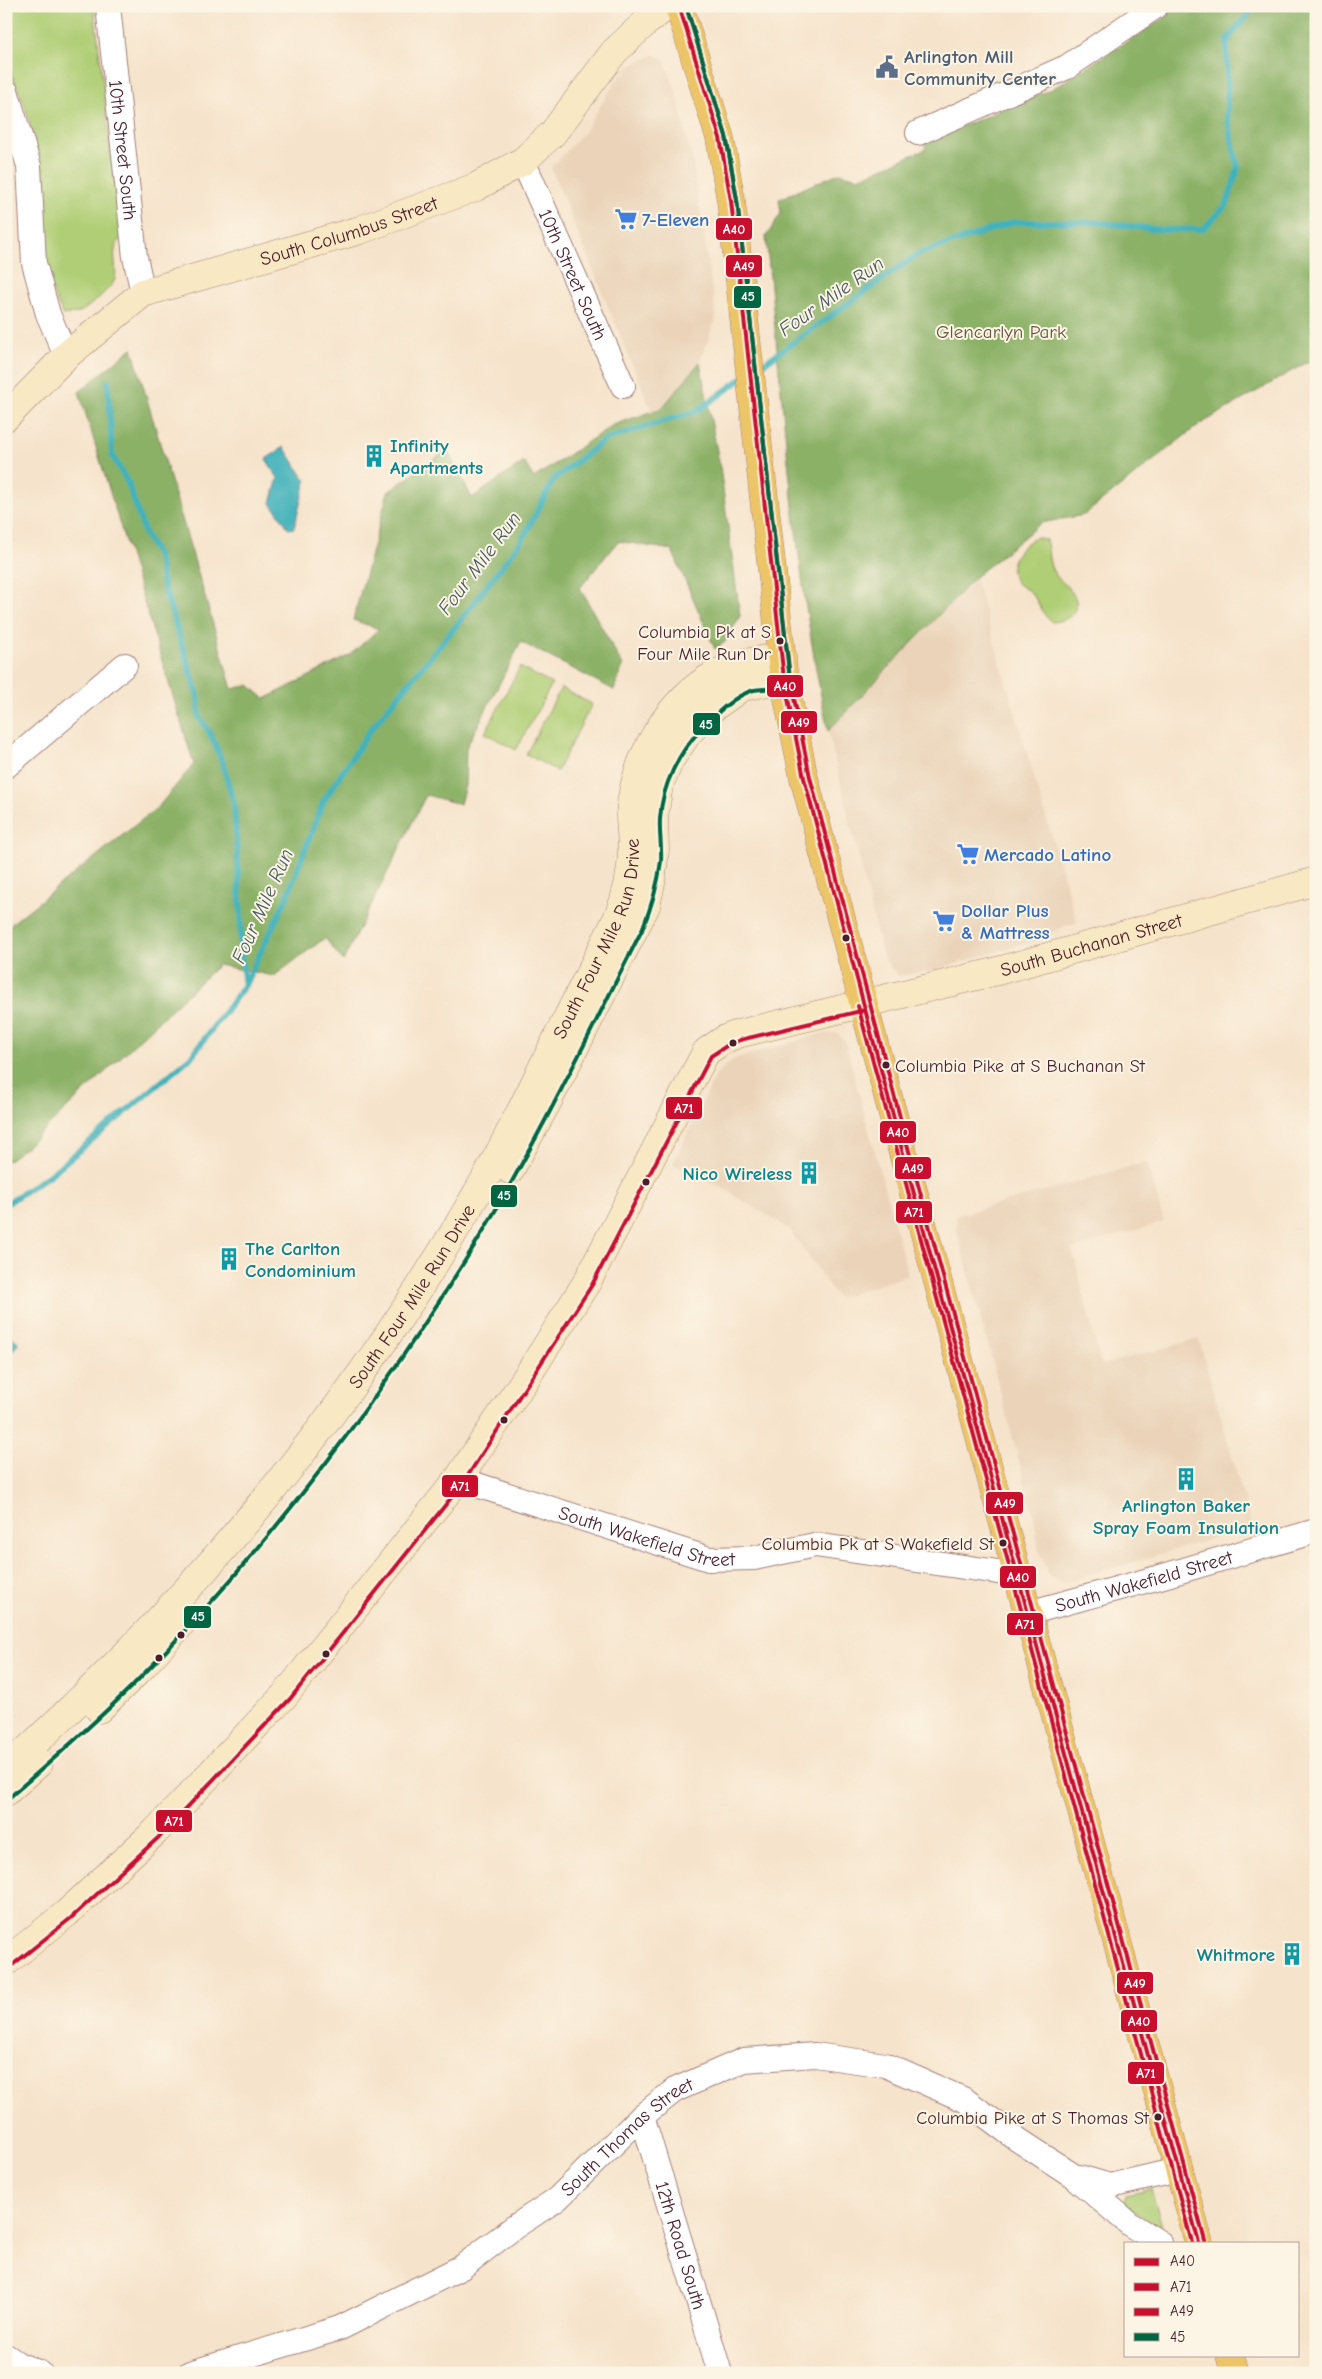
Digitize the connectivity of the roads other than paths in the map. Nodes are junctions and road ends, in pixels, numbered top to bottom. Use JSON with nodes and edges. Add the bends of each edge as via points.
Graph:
{"nodes":[{"id":1,"x":108,"y":6,"type":"edge"},
{"id":2,"x":667,"y":6,"type":"edge"},
{"id":3,"x":679,"y":6,"type":"edge"},
{"id":4,"x":1156,"y":6,"type":"edge"},
{"id":5,"x":6,"y":91,"type":"edge"},
{"id":6,"x":918,"y":133,"type":"dead end"},
{"id":7,"x":523,"y":162,"type":"junction"},
{"id":8,"x":143,"y":293,"type":"junction"},
{"id":9,"x":66,"y":356,"type":"junction"},
{"id":10,"x":623,"y":386,"type":"dead end"},
{"id":11,"x":6,"y":417,"type":"edge"},
{"id":12,"x":125,"y":665,"type":"dead end"},
{"id":13,"x":783,"y":668,"type":"junction"},
{"id":14,"x":6,"y":766,"type":"edge"},
{"id":15,"x":1316,"y":881,"type":"edge"},
{"id":16,"x":864,"y":1004,"type":"junction"},
{"id":17,"x":458,"y":1479,"type":"junction"},
{"id":18,"x":1316,"y":1531,"type":"edge"},
{"id":19,"x":1018,"y":1574,"type":"junction"},
{"id":20,"x":1028,"y":1613,"type":"junction"},
{"id":21,"x":6,"y":1769,"type":"edge"},
{"id":22,"x":6,"y":1792,"type":"edge"},
{"id":23,"x":6,"y":1962,"type":"edge"},
{"id":24,"x":642,"y":2116,"type":"junction"},
{"id":25,"x":1178,"y":2170,"type":"junction"},
{"id":26,"x":1072,"y":2175,"type":"junction"},
{"id":27,"x":1158,"y":2242,"type":"edge"},
{"id":28,"x":1199,"y":2242,"type":"edge"},
{"id":29,"x":6,"y":2356,"type":"edge"},
{"id":30,"x":1230,"y":2356,"type":"edge"},
{"id":31,"x":40,"y":2373,"type":"edge"},
{"id":32,"x":190,"y":2373,"type":"edge"},
{"id":33,"x":720,"y":2373,"type":"edge"},
{"id":34,"x":1235,"y":2373,"type":"edge"}],
"edges":[{"from":1,"to":8,"type":"street","name":"10th Street South","via":[[135,257]]},
{"from":2,"to":7,"type":"main road","name":"South Columbus Street","via":[[614,52],[553,134]]},
{"from":3,"to":13,"type":"main road","via":[[720,138],[731,201]]},
{"from":4,"to":6,"type":"street","via":[[1066,66]]},
{"from":5,"to":9,"type":"street","via":[[29,166],[34,263],[48,314]]},
{"from":7,"to":8,"type":"main road","name":"South Columbus Street","via":[[476,187],[360,230]]},
{"from":7,"to":10,"type":"street","name":"10th Street South"},
{"from":8,"to":9,"type":"main road","name":"South Columbus Street"},
{"from":9,"to":11,"type":"main road","name":"South Columbus Street"},
{"from":12,"to":14,"type":"street"},
{"from":13,"to":16,"type":"main road","via":[[804,778]]},
{"from":13,"to":21,"type":"main road","name":"South Four Mile Run Drive","via":[[742,663],[693,689],[668,717],[637,777],[630,814],[630,879],[617,919],[478,1191],[427,1277],[373,1358],[283,1480],[180,1599],[76,1706]]},
{"from":13,"to":22,"type":"main road","name":"South Four Mile Run Drive","via":[[742,687],[710,710],[688,733],[670,760],[659,785],[654,817],[652,883],[646,906],[546,1105],[482,1220],[388,1367],[297,1489],[206,1597],[140,1669]]},
{"from":15,"to":16,"type":"main road","name":"South Buchanan Street","via":[[1022,965]]},
{"from":16,"to":17,"type":"main road","via":[[738,1034],[706,1052],[587,1282]]},
{"from":16,"to":19,"type":"main road"},
{"from":17,"to":19,"type":"street","name":"South Wakefield Street","via":[[708,1559],[754,1558],[815,1545]]},
{"from":17,"to":23,"type":"main road","via":[[285,1695],[154,1832],[67,1913]]},
{"from":18,"to":20,"type":"street","name":"South Wakefield Street"},
{"from":19,"to":20,"type":"main road"},
{"from":20,"to":25,"type":"main road"},
{"from":24,"to":26,"type":"street","name":"South Thomas Street","via":[[675,2090],[744,2060],[815,2055],[885,2065],[965,2100]]},
{"from":24,"to":32,"type":"street","name":"South Thomas Street","via":[[557,2199],[462,2267],[340,2328]]},
{"from":24,"to":33,"type":"street","name":"12th Road South"},
{"from":25,"to":26,"type":"street","name":"South Thomas Street","via":[[1110,2186]]},
{"from":25,"to":28,"type":"main road"},
{"from":26,"to":27,"type":"street","name":"South Thomas Street","via":[[1131,2225]]},
{"from":29,"to":31,"type":"street"},
{"from":30,"to":34,"type":"main road"}]}
